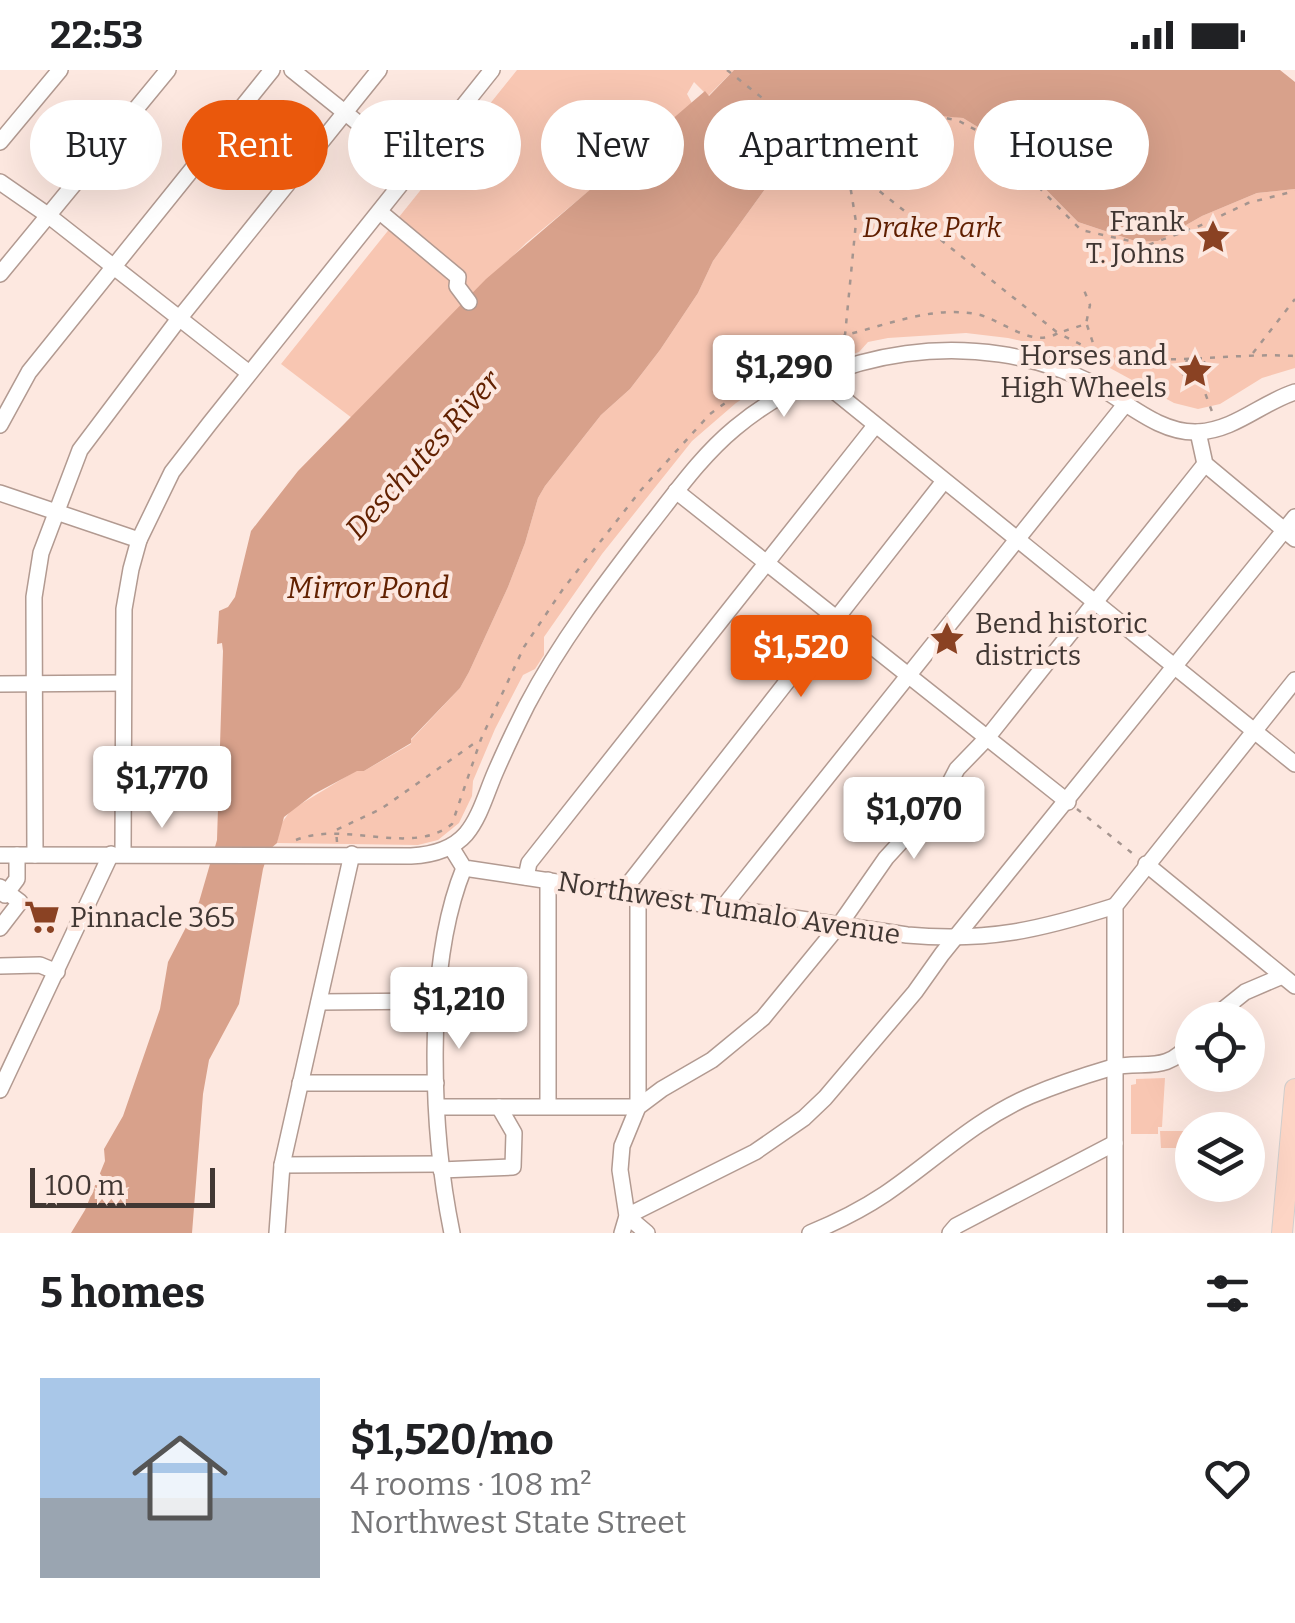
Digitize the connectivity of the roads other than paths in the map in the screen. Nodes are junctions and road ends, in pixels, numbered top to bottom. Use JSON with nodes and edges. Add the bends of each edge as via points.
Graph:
{"nodes":[{"id":1,"x":60,"y":70,"type":"edge"},
{"id":2,"x":168,"y":70,"type":"edge"},
{"id":3,"x":272,"y":70,"type":"edge"},
{"id":4,"x":292,"y":70,"type":"edge"},
{"id":5,"x":380,"y":70,"type":"edge"},
{"id":6,"x":492,"y":70,"type":"edge"},
{"id":7,"x":468,"y":100,"type":"edge"},
{"id":8,"x":345,"y":113,"type":"junction"},
{"id":9,"x":348,"y":115,"type":"edge"},
{"id":10,"x":0,"y":142,"type":"edge"},
{"id":11,"x":0,"y":182,"type":"edge"},
{"id":12,"x":397,"y":190,"type":"edge"},
{"id":13,"x":380,"y":212,"type":"junction"},
{"id":14,"x":49,"y":216,"type":"junction"},
{"id":15,"x":112,"y":268,"type":"junction"},
{"id":16,"x":0,"y":274,"type":"edge"},
{"id":17,"x":468,"y":302,"type":"dead end"},
{"id":18,"x":178,"y":320,"type":"junction"},
{"id":19,"x":249,"y":373,"type":"junction"},
{"id":20,"x":818,"y":378,"type":"junction"},
{"id":21,"x":1295,"y":392,"type":"edge"},
{"id":22,"x":1126,"y":402,"type":"junction"},
{"id":23,"x":0,"y":424,"type":"edge"},
{"id":24,"x":874,"y":427,"type":"junction"},
{"id":25,"x":1198,"y":432,"type":"junction"},
{"id":26,"x":1205,"y":464,"type":"junction"},
{"id":27,"x":944,"y":481,"type":"junction"},
{"id":28,"x":676,"y":492,"type":"junction"},
{"id":29,"x":0,"y":493,"type":"edge"},
{"id":30,"x":56,"y":512,"type":"junction"},
{"id":31,"x":1292,"y":529,"type":"edge"},
{"id":32,"x":1016,"y":538,"type":"junction"},
{"id":33,"x":139,"y":540,"type":"junction"},
{"id":34,"x":766,"y":564,"type":"junction"},
{"id":35,"x":1095,"y":601,"type":"junction"},
{"id":36,"x":837,"y":618,"type":"junction"},
{"id":37,"x":1174,"y":666,"type":"junction"},
{"id":38,"x":909,"y":676,"type":"junction"},
{"id":39,"x":1295,"y":680,"type":"edge"},
{"id":40,"x":0,"y":684,"type":"edge"},
{"id":41,"x":34,"y":684,"type":"junction"},
{"id":42,"x":123,"y":684,"type":"junction"},
{"id":43,"x":1254,"y":732,"type":"junction"},
{"id":44,"x":987,"y":738,"type":"junction"},
{"id":45,"x":1295,"y":764,"type":"edge"},
{"id":46,"x":1068,"y":802,"type":"junction"},
{"id":47,"x":451,"y":847,"type":"junction"},
{"id":48,"x":117,"y":854,"type":"junction"},
{"id":49,"x":352,"y":854,"type":"junction"},
{"id":50,"x":8,"y":855,"type":"edge"},
{"id":51,"x":35,"y":855,"type":"junction"},
{"id":52,"x":1146,"y":864,"type":"junction"},
{"id":53,"x":464,"y":868,"type":"junction"},
{"id":54,"x":526,"y":877,"type":"junction"},
{"id":55,"x":548,"y":880,"type":"junction"},
{"id":56,"x":4,"y":891,"type":"edge"},
{"id":57,"x":630,"y":892,"type":"junction"},
{"id":58,"x":724,"y":906,"type":"junction"},
{"id":59,"x":1116,"y":906,"type":"junction"},
{"id":60,"x":840,"y":924,"type":"junction"},
{"id":61,"x":0,"y":928,"type":"edge"},
{"id":62,"x":955,"y":939,"type":"junction"},
{"id":63,"x":0,"y":966,"type":"edge"},
{"id":64,"x":57,"y":972,"type":"junction"},
{"id":65,"x":1280,"y":976,"type":"junction"},
{"id":66,"x":1295,"y":986,"type":"edge"},
{"id":67,"x":438,"y":1001,"type":"junction"},
{"id":68,"x":319,"y":1002,"type":"junction"},
{"id":69,"x":1232,"y":1002,"type":"edge"},
{"id":70,"x":1175,"y":1057,"type":"edge"},
{"id":71,"x":1115,"y":1067,"type":"junction"},
{"id":72,"x":300,"y":1083,"type":"junction"},
{"id":73,"x":436,"y":1083,"type":"junction"},
{"id":74,"x":1295,"y":1089,"type":"edge"},
{"id":75,"x":0,"y":1090,"type":"edge"},
{"id":76,"x":548,"y":1106,"type":"junction"},
{"id":77,"x":436,"y":1107,"type":"junction"},
{"id":78,"x":638,"y":1107,"type":"junction"},
{"id":79,"x":499,"y":1108,"type":"junction"},
{"id":80,"x":1115,"y":1143,"type":"junction"},
{"id":81,"x":282,"y":1165,"type":"junction"},
{"id":82,"x":440,"y":1167,"type":"junction"},
{"id":83,"x":627,"y":1216,"type":"junction"},
{"id":84,"x":277,"y":1233,"type":"edge"},
{"id":85,"x":452,"y":1233,"type":"edge"},
{"id":86,"x":622,"y":1233,"type":"edge"},
{"id":87,"x":647,"y":1233,"type":"edge"},
{"id":88,"x":810,"y":1233,"type":"edge"},
{"id":89,"x":950,"y":1233,"type":"edge"},
{"id":90,"x":1116,"y":1233,"type":"edge"},
{"id":91,"x":1282,"y":1233,"type":"edge"}],
"edges":[{"from":1,"to":10,"type":"street"},
{"from":2,"to":14,"type":"street"},
{"from":3,"to":15,"type":"street"},
{"from":4,"to":8,"type":"street"},
{"from":5,"to":8,"type":"street"},
{"from":6,"to":7,"type":"street"},
{"from":8,"to":9,"type":"street"},
{"from":8,"to":18,"type":"street"},
{"from":11,"to":14,"type":"street"},
{"from":12,"to":13,"type":"street"},
{"from":13,"to":17,"type":"street","via":[[458,277]]},
{"from":13,"to":19,"type":"street"},
{"from":14,"to":15,"type":"street"},
{"from":14,"to":16,"type":"street"},
{"from":15,"to":18,"type":"street"},
{"from":15,"to":23,"type":"street","via":[[29,372]]},
{"from":18,"to":19,"type":"street"},
{"from":18,"to":30,"type":"street","via":[[80,450]]},
{"from":19,"to":33,"type":"street","via":[[172,472]]},
{"from":20,"to":22,"type":"street","via":[[884,356],[981,352],[1050,366]]},
{"from":20,"to":24,"type":"street"},
{"from":20,"to":28,"type":"street","via":[[770,401]]},
{"from":21,"to":25,"type":"street"},
{"from":22,"to":25,"type":"street","via":[[1158,422]]},
{"from":22,"to":32,"type":"street"},
{"from":24,"to":27,"type":"street"},
{"from":24,"to":34,"type":"street"},
{"from":25,"to":26,"type":"street"},
{"from":26,"to":31,"type":"street"},
{"from":26,"to":35,"type":"street"},
{"from":27,"to":32,"type":"street"},
{"from":27,"to":36,"type":"street"},
{"from":28,"to":34,"type":"street"},
{"from":28,"to":47,"type":"street","via":[[552,660],[473,823]]},
{"from":29,"to":30,"type":"street"},
{"from":30,"to":33,"type":"street"},
{"from":30,"to":41,"type":"street","via":[[34,597]]},
{"from":31,"to":37,"type":"street"},
{"from":32,"to":35,"type":"street"},
{"from":32,"to":38,"type":"street"},
{"from":33,"to":42,"type":"street","via":[[124,609]]},
{"from":34,"to":36,"type":"street"},
{"from":34,"to":54,"type":"street","via":[[529,863]]},
{"from":35,"to":37,"type":"street"},
{"from":35,"to":44,"type":"street"},
{"from":36,"to":38,"type":"street"},
{"from":36,"to":57,"type":"street"},
{"from":37,"to":43,"type":"street"},
{"from":37,"to":46,"type":"street"},
{"from":38,"to":44,"type":"street"},
{"from":38,"to":58,"type":"street"},
{"from":39,"to":43,"type":"street"},
{"from":40,"to":41,"type":"street"},
{"from":41,"to":42,"type":"street"},
{"from":41,"to":51,"type":"street"},
{"from":42,"to":48,"type":"street"},
{"from":43,"to":45,"type":"street"},
{"from":43,"to":52,"type":"street"},
{"from":44,"to":46,"type":"street"},
{"from":44,"to":60,"type":"street","via":[[956,769],[943,796],[886,858]]},
{"from":46,"to":62,"type":"street"},
{"from":47,"to":49,"type":"street","via":[[426,855]]},
{"from":47,"to":53,"type":"street"},
{"from":48,"to":49,"type":"street","via":[[284,848]]},
{"from":48,"to":51,"type":"street"},
{"from":48,"to":64,"type":"street"},
{"from":49,"to":68,"type":"street"},
{"from":50,"to":51,"type":"street"},
{"from":50,"to":56,"type":"street","via":[[16,879]]},
{"from":52,"to":59,"type":"street"},
{"from":52,"to":65,"type":"street"},
{"from":53,"to":54,"type":"street","name":"Northwest Tumalo Avenue"},
{"from":53,"to":67,"type":"street"},
{"from":54,"to":55,"type":"street","name":"Northwest Tumalo Avenue"},
{"from":55,"to":57,"type":"street","name":"Northwest Tumalo Avenue"},
{"from":55,"to":76,"type":"street"},
{"from":56,"to":61,"type":"street","via":[[20,902]]},
{"from":57,"to":58,"type":"street","name":"Northwest Tumalo Avenue"},
{"from":57,"to":78,"type":"street"},
{"from":58,"to":60,"type":"street","name":"Northwest Tumalo Avenue"},
{"from":59,"to":62,"type":"street","name":"Northwest Tumalo Avenue","via":[[1025,932]]},
{"from":59,"to":71,"type":"street"},
{"from":60,"to":62,"type":"street","name":"Northwest Tumalo Avenue"},
{"from":60,"to":78,"type":"street","via":[[751,1028]]},
{"from":62,"to":83,"type":"street","via":[[804,1118],[755,1152]]},
{"from":63,"to":64,"type":"street"},
{"from":64,"to":75,"type":"street"},
{"from":65,"to":66,"type":"street"},
{"from":65,"to":69,"type":"street"},
{"from":67,"to":68,"type":"street"},
{"from":67,"to":73,"type":"street"},
{"from":68,"to":72,"type":"street"},
{"from":70,"to":71,"type":"street"},
{"from":71,"to":80,"type":"street"},
{"from":71,"to":88,"type":"street","via":[[1028,1097],[945,1146],[851,1216]]},
{"from":72,"to":73,"type":"street"},
{"from":72,"to":81,"type":"street"},
{"from":73,"to":77,"type":"street"},
{"from":74,"to":91,"type":"main road"},
{"from":76,"to":78,"type":"street"},
{"from":76,"to":79,"type":"street"},
{"from":77,"to":79,"type":"street"},
{"from":77,"to":82,"type":"street"},
{"from":78,"to":83,"type":"street","via":[[620,1170]]},
{"from":79,"to":82,"type":"street","via":[[514,1133],[513,1168]]},
{"from":80,"to":89,"type":"street"},
{"from":80,"to":90,"type":"street"},
{"from":81,"to":82,"type":"street"},
{"from":81,"to":84,"type":"street"},
{"from":82,"to":85,"type":"street"},
{"from":83,"to":86,"type":"street"},
{"from":83,"to":87,"type":"street"}]}
